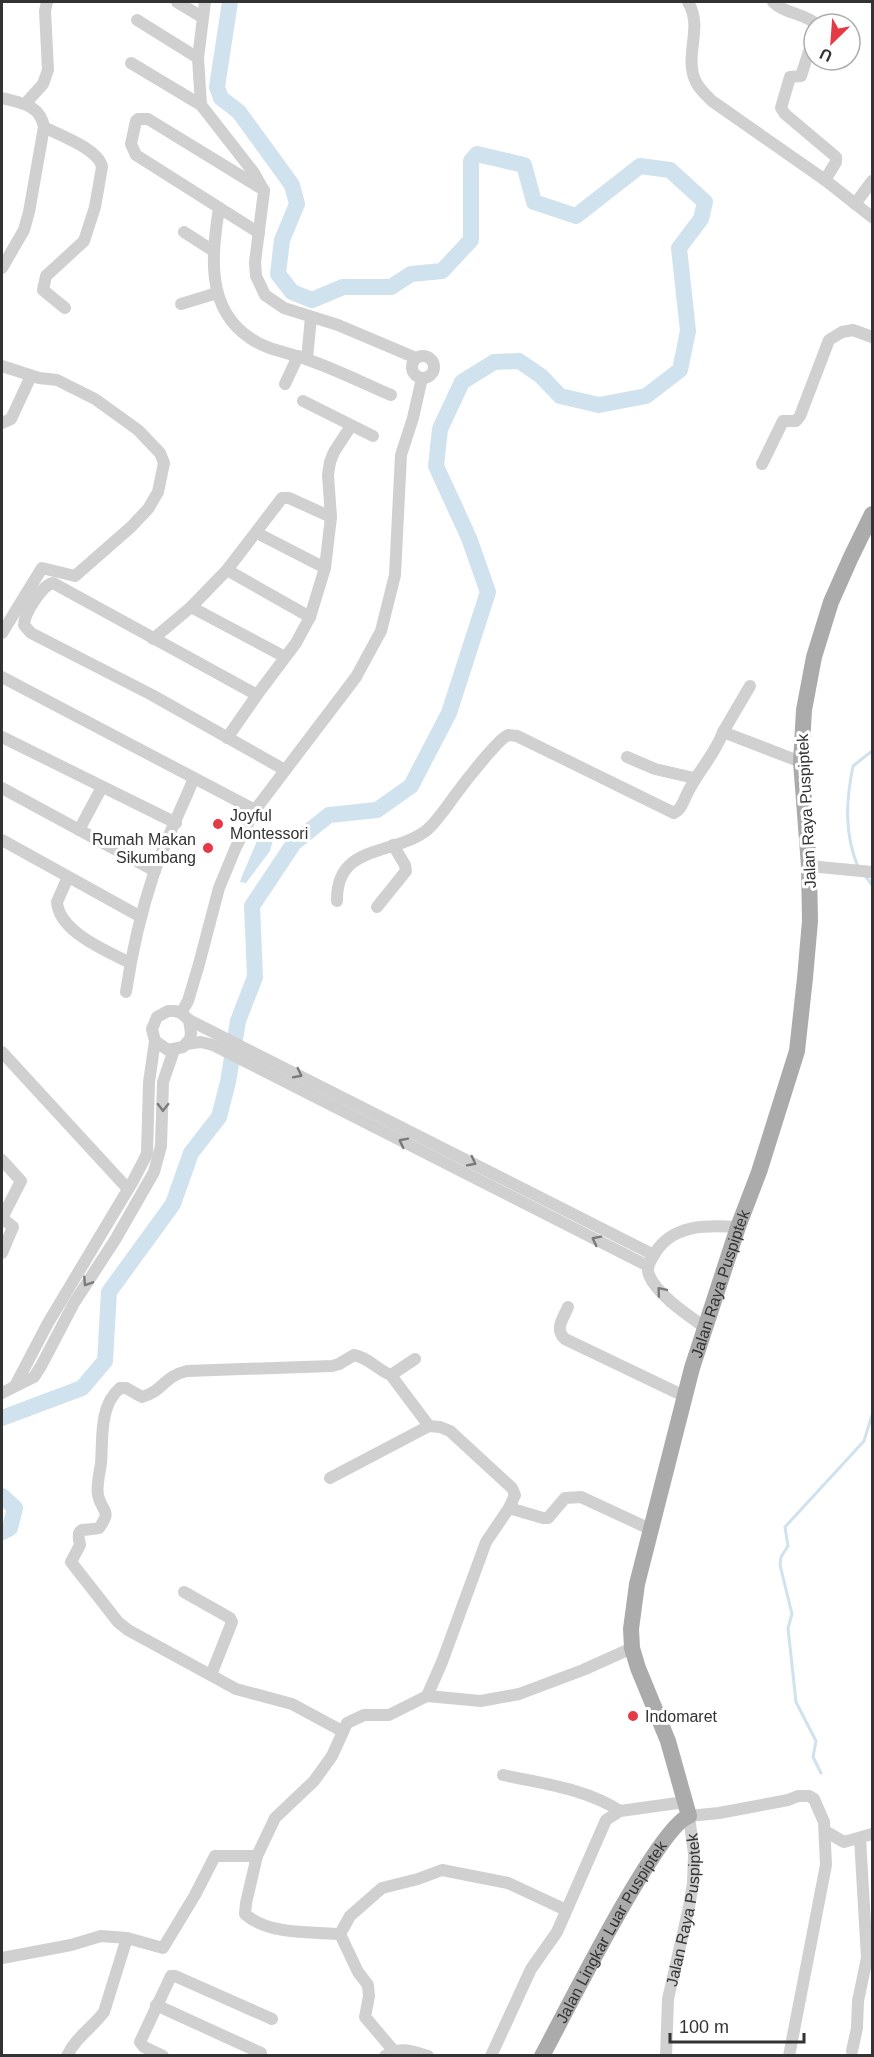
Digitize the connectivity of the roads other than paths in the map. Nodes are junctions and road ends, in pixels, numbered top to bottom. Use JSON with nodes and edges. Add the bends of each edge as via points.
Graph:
{"nodes":[{"id":1,"x":47,"y":2,"type":"edge"},
{"id":2,"x":177,"y":2,"type":"edge"},
{"id":3,"x":205,"y":2,"type":"edge"},
{"id":4,"x":688,"y":2,"type":"edge"},
{"id":5,"x":773,"y":2,"type":"edge"},
{"id":6,"x":202,"y":17,"type":"junction"},
{"id":7,"x":802,"y":17,"type":"edge"},
{"id":8,"x":137,"y":20,"type":"dead end"},
{"id":9,"x":198,"y":58,"type":"junction"},
{"id":10,"x":131,"y":63,"type":"dead end"},
{"id":11,"x":804,"y":72,"type":"edge"},
{"id":12,"x":2,"y":98,"type":"edge"},
{"id":13,"x":25,"y":104,"type":"junction"},
{"id":14,"x":201,"y":105,"type":"junction"},
{"id":15,"x":44,"y":127,"type":"junction"},
{"id":16,"x":825,"y":180,"type":"junction"},
{"id":17,"x":873,"y":181,"type":"edge"},
{"id":18,"x":264,"y":190,"type":"junction"},
{"id":19,"x":855,"y":204,"type":"junction"},
{"id":20,"x":219,"y":207,"type":"junction"},
{"id":21,"x":873,"y":217,"type":"edge"},
{"id":22,"x":184,"y":232,"type":"dead end"},
{"id":23,"x":259,"y":233,"type":"junction"},
{"id":24,"x":212,"y":250,"type":"junction"},
{"id":25,"x":2,"y":268,"type":"edge"},
{"id":26,"x":217,"y":293,"type":"junction"},
{"id":27,"x":181,"y":304,"type":"dead end"},
{"id":28,"x":65,"y":308,"type":"dead end"},
{"id":29,"x":311,"y":317,"type":"junction"},
{"id":30,"x":873,"y":337,"type":"edge"},
{"id":31,"x":303,"y":358,"type":"junction"},
{"id":32,"x":2,"y":366,"type":"edge"},
{"id":33,"x":31,"y":376,"type":"junction"},
{"id":34,"x":285,"y":384,"type":"dead end"},
{"id":35,"x":391,"y":395,"type":"dead end"},
{"id":36,"x":303,"y":401,"type":"dead end"},
{"id":37,"x":2,"y":423,"type":"edge"},
{"id":38,"x":351,"y":426,"type":"junction"},
{"id":39,"x":373,"y":436,"type":"dead end"},
{"id":40,"x":762,"y":464,"type":"dead end"},
{"id":41,"x":873,"y":514,"type":"edge"},
{"id":42,"x":331,"y":517,"type":"junction"},
{"id":43,"x":257,"y":533,"type":"junction"},
{"id":44,"x":325,"y":568,"type":"junction"},
{"id":45,"x":227,"y":570,"type":"junction"},
{"id":46,"x":191,"y":608,"type":"junction"},
{"id":47,"x":310,"y":617,"type":"junction"},
{"id":48,"x":2,"y":633,"type":"edge"},
{"id":49,"x":153,"y":639,"type":"junction"},
{"id":50,"x":285,"y":657,"type":"junction"},
{"id":51,"x":2,"y":677,"type":"edge"},
{"id":52,"x":750,"y":686,"type":"dead end"},
{"id":53,"x":257,"y":695,"type":"junction"},
{"id":54,"x":723,"y":732,"type":"junction"},
{"id":55,"x":2,"y":737,"type":"edge"},
{"id":56,"x":227,"y":738,"type":"junction"},
{"id":57,"x":627,"y":757,"type":"dead end"},
{"id":58,"x":801,"y":762,"type":"junction"},
{"id":59,"x":285,"y":770,"type":"junction"},
{"id":60,"x":194,"y":778,"type":"junction"},
{"id":61,"x":694,"y":778,"type":"junction"},
{"id":62,"x":102,"y":787,"type":"junction"},
{"id":63,"x":2,"y":788,"type":"edge"},
{"id":64,"x":255,"y":810,"type":"junction"},
{"id":65,"x":176,"y":823,"type":"junction"},
{"id":66,"x":79,"y":830,"type":"junction"},
{"id":67,"x":2,"y":840,"type":"edge"},
{"id":68,"x":393,"y":845,"type":"junction"},
{"id":69,"x":810,"y":866,"type":"junction"},
{"id":70,"x":155,"y":871,"type":"junction"},
{"id":71,"x":870,"y":872,"type":"edge"},
{"id":72,"x":68,"y":877,"type":"junction"},
{"id":73,"x":337,"y":902,"type":"dead end"},
{"id":74,"x":377,"y":907,"type":"dead end"},
{"id":75,"x":141,"y":916,"type":"junction"},
{"id":76,"x":130,"y":963,"type":"junction"},
{"id":77,"x":126,"y":992,"type":"dead end"},
{"id":78,"x":185,"y":1017,"type":"junction"},
{"id":79,"x":216,"y":1040,"type":"junction"},
{"id":80,"x":155,"y":1041,"type":"junction"},
{"id":81,"x":186,"y":1044,"type":"junction"},
{"id":82,"x":174,"y":1050,"type":"junction"},
{"id":83,"x":2,"y":1052,"type":"edge"},
{"id":84,"x":2,"y":1160,"type":"edge"},
{"id":85,"x":128,"y":1189,"type":"junction"},
{"id":86,"x":2,"y":1218,"type":"edge"},
{"id":87,"x":738,"y":1227,"type":"junction"},
{"id":88,"x":2,"y":1253,"type":"edge"},
{"id":89,"x":651,"y":1260,"type":"junction"},
{"id":90,"x":568,"y":1306,"type":"dead end"},
{"id":91,"x":48,"y":1323,"type":"junction"},
{"id":92,"x":61,"y":1328,"type":"junction"},
{"id":93,"x":706,"y":1328,"type":"junction"},
{"id":94,"x":415,"y":1359,"type":"dead end"},
{"id":95,"x":391,"y":1375,"type":"junction"},
{"id":96,"x":16,"y":1384,"type":"junction"},
{"id":97,"x":2,"y":1393,"type":"edge"},
{"id":98,"x":684,"y":1396,"type":"junction"},
{"id":99,"x":429,"y":1426,"type":"junction"},
{"id":100,"x":330,"y":1478,"type":"dead end"},
{"id":101,"x":509,"y":1508,"type":"junction"},
{"id":102,"x":650,"y":1529,"type":"junction"},
{"id":103,"x":184,"y":1592,"type":"dead end"},
{"id":104,"x":632,"y":1648,"type":"junction"},
{"id":105,"x":211,"y":1675,"type":"junction"},
{"id":106,"x":427,"y":1696,"type":"junction"},
{"id":107,"x":342,"y":1731,"type":"junction"},
{"id":108,"x":503,"y":1775,"type":"dead end"},
{"id":109,"x":687,"y":1809,"type":"junction"},
{"id":110,"x":620,"y":1811,"type":"junction"},
{"id":111,"x":825,"y":1832,"type":"junction"},
{"id":112,"x":873,"y":1834,"type":"edge"},
{"id":113,"x":860,"y":1839,"type":"junction"},
{"id":114,"x":256,"y":1856,"type":"junction"},
{"id":115,"x":566,"y":1910,"type":"junction"},
{"id":116,"x":340,"y":1934,"type":"junction"},
{"id":117,"x":127,"y":1938,"type":"junction"},
{"id":118,"x":2,"y":1958,"type":"edge"},
{"id":119,"x":156,"y":2005,"type":"junction"},
{"id":120,"x":272,"y":2019,"type":"dead end"},
{"id":121,"x":852,"y":2051,"type":"dead end"},
{"id":122,"x":261,"y":2053,"type":"dead end"},
{"id":123,"x":389,"y":2053,"type":"edge"},
{"id":124,"x":67,"y":2055,"type":"edge"},
{"id":125,"x":163,"y":2055,"type":"edge"},
{"id":126,"x":428,"y":2055,"type":"edge"},
{"id":127,"x":491,"y":2055,"type":"edge"},
{"id":128,"x":542,"y":2055,"type":"edge"},
{"id":129,"x":666,"y":2055,"type":"edge"},
{"id":130,"x":789,"y":2055,"type":"edge"}],
"edges":[{"from":1,"to":13,"type":"street","via":[[48,70],[43,84]]},
{"from":2,"to":6,"type":"street"},
{"from":3,"to":6,"type":"street"},
{"from":4,"to":16,"type":"street","via":[[695,20],[693,75],[700,89]]},
{"from":5,"to":7,"type":"street"},
{"from":6,"to":9,"type":"street"},
{"from":8,"to":9,"type":"street"},
{"from":9,"to":14,"type":"street"},
{"from":10,"to":14,"type":"street"},
{"from":11,"to":16,"type":"street","via":[[790,77],[781,108],[836,157]]},
{"from":12,"to":13,"type":"street"},
{"from":13,"to":15,"type":"street","via":[[42,117]]},
{"from":14,"to":18,"type":"street"},
{"from":15,"to":25,"type":"street","via":[[24,230]]},
{"from":15,"to":28,"type":"street","via":[[92,152],[102,167],[84,241],[46,276],[43,290]]},
{"from":16,"to":19,"type":"street"},
{"from":17,"to":19,"type":"street"},
{"from":18,"to":20,"type":"street","via":[[148,119],[137,120],[130,144],[134,152]]},
{"from":18,"to":23,"type":"street"},
{"from":19,"to":21,"type":"street"},
{"from":20,"to":23,"type":"street"},
{"from":20,"to":24,"type":"street"},
{"from":22,"to":24,"type":"street"},
{"from":23,"to":29,"type":"street","via":[[256,276],[265,295],[284,308]]},
{"from":24,"to":26,"type":"street"},
{"from":26,"to":27,"type":"street"},
{"from":26,"to":31,"type":"street","via":[[230,320],[249,338]]},
{"from":29,"to":31,"type":"street"},
{"from":29,"to":59,"type":"street","via":[[416,358],[412,372],[422,378],[401,455],[395,575],[381,631],[356,677]]},
{"from":30,"to":40,"type":"street","via":[[853,330],[829,340],[800,416],[796,422],[783,421]]},
{"from":31,"to":34,"type":"street"},
{"from":31,"to":35,"type":"street"},
{"from":32,"to":33,"type":"street"},
{"from":33,"to":37,"type":"street","via":[[11,419]]},
{"from":33,"to":48,"type":"street","via":[[57,380],[108,407],[145,437],[160,453],[164,464],[158,492],[138,520],[75,576],[42,568]]},
{"from":36,"to":38,"type":"street"},
{"from":38,"to":39,"type":"street"},
{"from":38,"to":42,"type":"street","via":[[334,452],[327,475]]},
{"from":41,"to":58,"type":"main road","name":"Jalan Raya Puspiptek","via":[[840,579],[822,628],[804,710]]},
{"from":42,"to":43,"type":"street","via":[[284,498]]},
{"from":42,"to":44,"type":"street"},
{"from":43,"to":44,"type":"street"},
{"from":43,"to":45,"type":"street"},
{"from":44,"to":47,"type":"street"},
{"from":45,"to":46,"type":"street"},
{"from":45,"to":47,"type":"street"},
{"from":46,"to":49,"type":"street"},
{"from":46,"to":50,"type":"street"},
{"from":47,"to":50,"type":"street"},
{"from":49,"to":53,"type":"street"},
{"from":49,"to":56,"type":"street","via":[[53,584],[46,585],[24,620],[31,633]]},
{"from":50,"to":53,"type":"street"},
{"from":51,"to":60,"type":"street"},
{"from":52,"to":54,"type":"street"},
{"from":53,"to":56,"type":"street"},
{"from":54,"to":58,"type":"street"},
{"from":54,"to":61,"type":"street"},
{"from":55,"to":62,"type":"street"},
{"from":56,"to":59,"type":"street"},
{"from":57,"to":61,"type":"street","via":[[655,769]]},
{"from":58,"to":69,"type":"main road","name":"Jalan Raya Puspiptek"},
{"from":59,"to":64,"type":"street"},
{"from":60,"to":64,"type":"street"},
{"from":60,"to":65,"type":"street"},
{"from":61,"to":68,"type":"street","via":[[680,810],[672,813],[508,735],[471,774],[431,826],[415,838]]},
{"from":62,"to":65,"type":"street"},
{"from":62,"to":66,"type":"street"},
{"from":63,"to":66,"type":"street"},
{"from":64,"to":78,"type":"street","via":[[219,888]]},
{"from":65,"to":70,"type":"street"},
{"from":66,"to":70,"type":"street"},
{"from":67,"to":72,"type":"street"},
{"from":68,"to":73,"type":"street","via":[[367,854],[342,873]]},
{"from":68,"to":74,"type":"street","via":[[406,871]]},
{"from":69,"to":71,"type":"street"},
{"from":69,"to":87,"type":"main road","name":"Jalan Raya Puspiptek","via":[[809,933],[796,1051]]},
{"from":70,"to":75,"type":"street"},
{"from":72,"to":75,"type":"street"},
{"from":72,"to":76,"type":"street","via":[[57,902],[61,914],[80,936]]},
{"from":75,"to":76,"type":"street"},
{"from":76,"to":77,"type":"street"},
{"from":78,"to":79,"type":"street"},
{"from":78,"to":80,"type":"street","via":[[168,1011],[157,1017],[152,1029]]},
{"from":78,"to":81,"type":"street","via":[[191,1033]]},
{"from":79,"to":81,"type":"street"},
{"from":79,"to":89,"type":"street"},
{"from":80,"to":82,"type":"street"},
{"from":80,"to":85,"type":"street","via":[[149,1082],[147,1153]]},
{"from":81,"to":82,"type":"street"},
{"from":82,"to":92,"type":"street","one_way":true,"via":[[163,1082],[161,1146],[154,1172]]},
{"from":83,"to":85,"type":"street"},
{"from":84,"to":86,"type":"street","via":[[21,1181]]},
{"from":85,"to":91,"type":"street"},
{"from":86,"to":88,"type":"street","via":[[13,1227]]},
{"from":87,"to":89,"type":"street","via":[[686,1229],[663,1242]]},
{"from":87,"to":93,"type":"main road","name":"Jalan Raya Puspiptek"},
{"from":93,"to":89,"type":"street","one_way":true,"via":[[669,1300],[649,1275]]},
{"from":90,"to":98,"type":"street","via":[[558,1329],[565,1339]]},
{"from":91,"to":92,"type":"street"},
{"from":91,"to":96,"type":"street"},
{"from":92,"to":96,"type":"street","via":[[34,1377]]},
{"from":93,"to":98,"type":"main road","name":"Jalan Raya Puspiptek"},
{"from":94,"to":95,"type":"street"},
{"from":95,"to":99,"type":"street"},
{"from":95,"to":105,"type":"street","via":[[368,1359],[354,1355],[332,1366],[187,1371],[174,1374],[142,1397],[123,1387],[114,1393],[103,1424],[98,1489],[106,1516],[99,1528],[79,1532],[80,1545],[72,1565],[128,1630]]},
{"from":96,"to":97,"type":"street"},
{"from":98,"to":102,"type":"main road","name":"Jalan Raya Puspiptek"},
{"from":99,"to":100,"type":"street"},
{"from":99,"to":101,"type":"street","via":[[450,1431],[512,1488],[515,1495]]},
{"from":101,"to":102,"type":"street","via":[[548,1518],[565,1498],[580,1497]]},
{"from":101,"to":106,"type":"street","via":[[486,1542]]},
{"from":102,"to":104,"type":"main road","name":"Jalan Raya Puspiptek","via":[[636,1595]]},
{"from":103,"to":105,"type":"street","via":[[231,1619]]},
{"from":104,"to":106,"type":"street","via":[[540,1688],[497,1700]]},
{"from":104,"to":109,"type":"main road","name":"Jalan Raya Puspiptek","via":[[668,1741]]},
{"from":105,"to":107,"type":"street","via":[[248,1693],[292,1704]]},
{"from":106,"to":107,"type":"street","via":[[389,1716],[356,1717]]},
{"from":107,"to":114,"type":"street","via":[[332,1756],[314,1781],[275,1818]]},
{"from":108,"to":110,"type":"street","via":[[584,1792]]},
{"from":109,"to":110,"type":"street"},
{"from":109,"to":111,"type":"street","via":[[719,1813],[806,1795],[814,1799]]},
{"from":109,"to":128,"type":"main road","name":"Jalan Lingkar Luar Puspiptek","via":[[635,1885]]},
{"from":109,"to":129,"type":"street","name":"Jalan Raya Puspiptek","via":[[694,1854],[693,1883],[668,1999]]},
{"from":110,"to":115,"type":"street","via":[[602,1827]]},
{"from":111,"to":113,"type":"street","via":[[844,1842]]},
{"from":111,"to":130,"type":"street","via":[[826,1865]]},
{"from":112,"to":113,"type":"street"},
{"from":113,"to":121,"type":"street","via":[[867,1958]]},
{"from":114,"to":116,"type":"street","via":[[244,1911],[247,1916],[277,1929]]},
{"from":114,"to":117,"type":"street","via":[[215,1856],[163,1948]]},
{"from":115,"to":116,"type":"street","via":[[508,1883],[442,1870],[382,1888],[350,1916]]},
{"from":115,"to":127,"type":"street","via":[[554,1939],[531,1969]]},
{"from":116,"to":123,"type":"street","via":[[368,1985],[364,2017]]},
{"from":117,"to":118,"type":"street","via":[[101,1936]]},
{"from":117,"to":124,"type":"street","via":[[104,2012]]},
{"from":119,"to":120,"type":"street","via":[[171,1976],[175,1976]]},
{"from":119,"to":122,"type":"street"},
{"from":119,"to":125,"type":"street","via":[[140,2045]]},
{"from":123,"to":126,"type":"street","via":[[412,2051]]}]}
